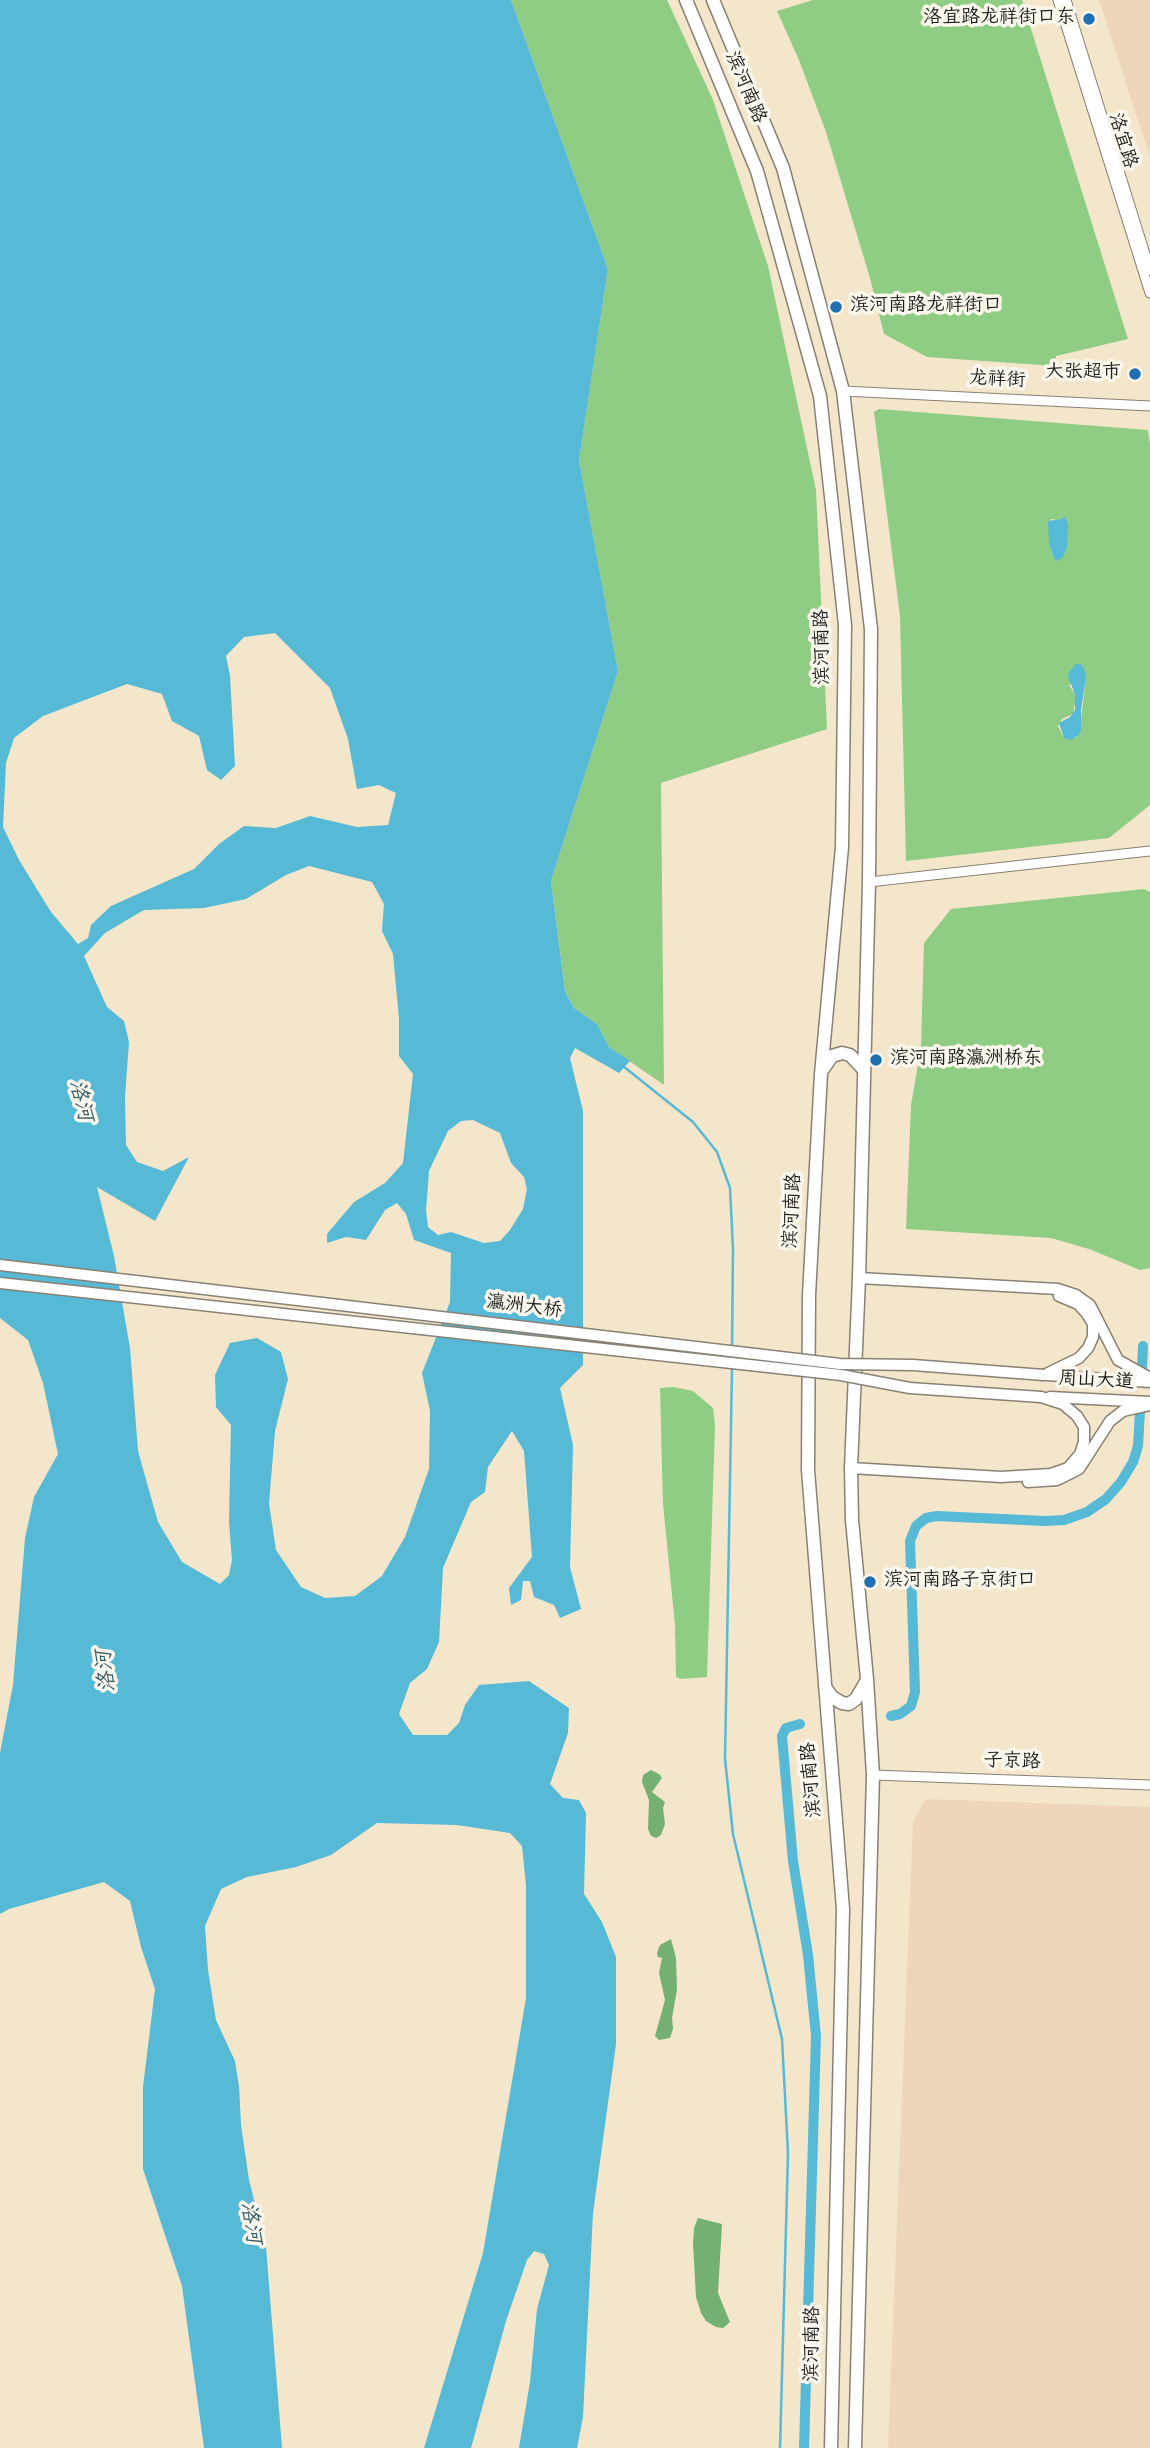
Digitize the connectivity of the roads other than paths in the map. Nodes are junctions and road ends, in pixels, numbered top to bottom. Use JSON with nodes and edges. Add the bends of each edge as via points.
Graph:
{"nodes":[{"id":1,"x":686,"y":0,"type":"edge"},
{"id":2,"x":713,"y":0,"type":"edge"},
{"id":3,"x":1058,"y":0,"type":"edge"},
{"id":4,"x":1066,"y":0,"type":"edge"},
{"id":5,"x":1150,"y":270,"type":"edge"},
{"id":6,"x":1150,"y":293,"type":"edge"},
{"id":7,"x":843,"y":391,"type":"junction"},
{"id":8,"x":1150,"y":406,"type":"edge"},
{"id":9,"x":1150,"y":850,"type":"edge"},
{"id":10,"x":869,"y":881,"type":"junction"},
{"id":11,"x":864,"y":1070,"type":"junction"},
{"id":12,"x":821,"y":1074,"type":"junction"},
{"id":13,"x":0,"y":1265,"type":"edge"},
{"id":14,"x":859,"y":1278,"type":"junction"},
{"id":15,"x":0,"y":1283,"type":"edge"},
{"id":16,"x":1032,"y":1289,"type":"junction"},
{"id":17,"x":1044,"y":1375,"type":"junction"},
{"id":18,"x":1150,"y":1380,"type":"edge"},
{"id":19,"x":1041,"y":1396,"type":"junction"},
{"id":20,"x":1150,"y":1404,"type":"edge"},
{"id":21,"x":851,"y":1468,"type":"junction"},
{"id":22,"x":1001,"y":1477,"type":"junction"},
{"id":23,"x":867,"y":1679,"type":"junction"},
{"id":24,"x":824,"y":1686,"type":"junction"},
{"id":25,"x":873,"y":1775,"type":"junction"},
{"id":26,"x":1150,"y":1786,"type":"edge"},
{"id":27,"x":831,"y":2448,"type":"edge"},
{"id":28,"x":855,"y":2448,"type":"edge"}],
"edges":[{"from":1,"to":12,"type":"highway","name":"滨河南路","via":[[757,171],[823,419],[845,625],[842,847]]},
{"from":2,"to":7,"type":"highway","name":"滨河南路","via":[[783,168]]},
{"from":3,"to":6,"type":"street","name":"洛宜路"},
{"from":4,"to":5,"type":"street","name":"洛宜路"},
{"from":7,"to":8,"type":"street","name":"龙祥街"},
{"from":7,"to":10,"type":"highway","name":"滨河南路","via":[[871,629]]},
{"from":9,"to":10,"type":"street"},
{"from":10,"to":11,"type":"highway","name":"滨河南路"},
{"from":11,"to":12,"type":"highway","via":[[842,1053],[832,1056]]},
{"from":11,"to":14,"type":"highway","name":"滨河南路"},
{"from":12,"to":24,"type":"highway","name":"滨河南路","via":[[809,1295],[808,1469]]},
{"from":13,"to":17,"type":"main road","name":"瀛洲大桥","bridge":true,"via":[[840,1364]]},
{"from":14,"to":16,"type":"main road"},
{"from":14,"to":21,"type":"highway","name":"滨河南路"},
{"from":15,"to":19,"type":"main road","name":"瀛洲大桥","bridge":true,"via":[[841,1375],[910,1388]]},
{"from":16,"to":17,"type":"main road","via":[[1078,1304],[1093,1325],[1093,1337],[1079,1359]]},
{"from":16,"to":18,"type":"main road","via":[[1058,1289],[1090,1304],[1118,1360]]},
{"from":17,"to":18,"type":"main road","name":"周山大道"},
{"from":19,"to":20,"type":"main road","name":"周山大道"},
{"from":19,"to":22,"type":"main road","via":[[1063,1404],[1077,1416],[1084,1427],[1080,1454],[1068,1468],[1051,1474]]},
{"from":20,"to":22,"type":"main road","via":[[1123,1411],[1110,1421],[1085,1462],[1068,1476],[1045,1482]]},
{"from":21,"to":22,"type":"main road"},
{"from":21,"to":23,"type":"highway","name":"滨河南路"},
{"from":23,"to":24,"type":"highway","via":[[849,1704],[832,1697]]},
{"from":23,"to":25,"type":"highway","name":"滨河南路"},
{"from":24,"to":27,"type":"highway","name":"滨河南路","via":[[843,1909]]},
{"from":25,"to":26,"type":"street","name":"子京路"},
{"from":25,"to":28,"type":"highway","name":"滨河南路"}]}
